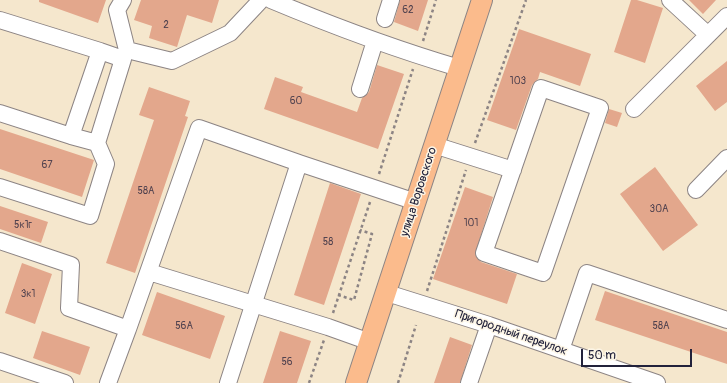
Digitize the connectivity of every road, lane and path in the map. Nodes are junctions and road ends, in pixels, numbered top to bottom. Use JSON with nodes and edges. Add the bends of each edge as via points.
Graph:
{"nodes":[{"id":1,"x":123,"y":0,"type":"edge"},
{"id":2,"x":261,"y":0,"type":"edge"},
{"id":3,"x":271,"y":0,"type":"edge"},
{"id":4,"x":391,"y":0,"type":"edge"},
{"id":5,"x":482,"y":0,"type":"edge"},
{"id":6,"x":670,"y":0,"type":"edge"},
{"id":7,"x":727,"y":16,"type":"edge"},
{"id":8,"x":384,"y":19,"type":"dead end"},
{"id":9,"x":0,"y":20,"type":"edge"},
{"id":10,"x":708,"y":35,"type":"junction"},
{"id":11,"x":375,"y":41,"type":"junction"},
{"id":12,"x":100,"y":51,"type":"junction"},
{"id":13,"x":459,"y":68,"type":"junction"},
{"id":14,"x":360,"y":89,"type":"dead end"},
{"id":15,"x":634,"y":109,"type":"dead end"},
{"id":16,"x":0,"y":113,"type":"edge"},
{"id":17,"x":71,"y":136,"type":"junction"},
{"id":18,"x":97,"y":143,"type":"junction"},
{"id":19,"x":434,"y":145,"type":"junction"},
{"id":20,"x":727,"y":158,"type":"edge"},
{"id":21,"x":299,"y":163,"type":"junction"},
{"id":22,"x":513,"y":170,"type":"junction"},
{"id":23,"x":0,"y":187,"type":"edge"},
{"id":24,"x":696,"y":190,"type":"dead end"},
{"id":25,"x":416,"y":202,"type":"junction"},
{"id":26,"x":360,"y":230,"type":"dead end"},
{"id":27,"x":0,"y":242,"type":"edge"},
{"id":28,"x":149,"y":272,"type":"junction"},
{"id":29,"x":387,"y":293,"type":"junction"},
{"id":30,"x":338,"y":295,"type":"dead end"},
{"id":31,"x":254,"y":304,"type":"junction"},
{"id":32,"x":727,"y":320,"type":"edge"},
{"id":33,"x":416,"y":325,"type":"dead end"},
{"id":34,"x":489,"y":325,"type":"junction"},
{"id":35,"x":128,"y":329,"type":"junction"},
{"id":36,"x":370,"y":342,"type":"junction"},
{"id":37,"x":561,"y":350,"type":"junction"},
{"id":38,"x":0,"y":361,"type":"edge"},
{"id":39,"x":65,"y":383,"type":"edge"},
{"id":40,"x":108,"y":383,"type":"edge"},
{"id":41,"x":228,"y":383,"type":"edge"},
{"id":42,"x":356,"y":383,"type":"edge"},
{"id":43,"x":398,"y":383,"type":"edge"},
{"id":44,"x":469,"y":383,"type":"edge"},
{"id":45,"x":657,"y":383,"type":"edge"}],
"edges":[{"from":1,"to":2,"type":"street","via":[[117,10],[127,50],[172,60],[230,33]]},
{"from":3,"to":11,"type":"street"},
{"from":4,"to":8,"type":"street"},
{"from":5,"to":13,"type":"main road","name":"улица Воровского"},
{"from":6,"to":10,"type":"street"},
{"from":7,"to":10,"type":"street"},
{"from":9,"to":12,"type":"street"},
{"from":10,"to":15,"type":"street"},
{"from":11,"to":13,"type":"street"},
{"from":11,"to":14,"type":"street"},
{"from":12,"to":17,"type":"street"},
{"from":12,"to":18,"type":"street","via":[[123,59]]},
{"from":13,"to":19,"type":"main road","name":"улица Воровского"},
{"from":16,"to":17,"type":"street"},
{"from":17,"to":18,"type":"street"},
{"from":18,"to":23,"type":"street","via":[[106,164],[90,216]]},
{"from":19,"to":22,"type":"street"},
{"from":19,"to":25,"type":"main road","name":"улица Воровского"},
{"from":20,"to":24,"type":"street"},
{"from":21,"to":25,"type":"street"},
{"from":21,"to":28,"type":"street","via":[[199,128]]},
{"from":21,"to":31,"type":"street"},
{"from":22,"to":22,"type":"street","via":[[541,88],[600,108],[543,273],[484,253]]},
{"from":25,"to":29,"type":"main road","name":"улица Воровского"},
{"from":26,"to":30,"type":"path","via":[[372,234],[354,300]]},
{"from":27,"to":35,"type":"street","via":[[71,265],[69,308]]},
{"from":28,"to":31,"type":"street"},
{"from":28,"to":35,"type":"street"},
{"from":29,"to":34,"type":"street","name":"Пригородный переулок"},
{"from":29,"to":36,"type":"main road","name":"улица Воровского"},
{"from":31,"to":36,"type":"street"},
{"from":31,"to":41,"type":"street"},
{"from":32,"to":37,"type":"street","via":[[587,273]]},
{"from":33,"to":43,"type":"path"},
{"from":34,"to":37,"type":"street","name":"Пригородный переулок"},
{"from":34,"to":44,"type":"street"},
{"from":35,"to":40,"type":"street"},
{"from":36,"to":42,"type":"main road","name":"улица Воровского"},
{"from":37,"to":45,"type":"street","name":"Пригородный переулок"},
{"from":38,"to":39,"type":"street"}]}
